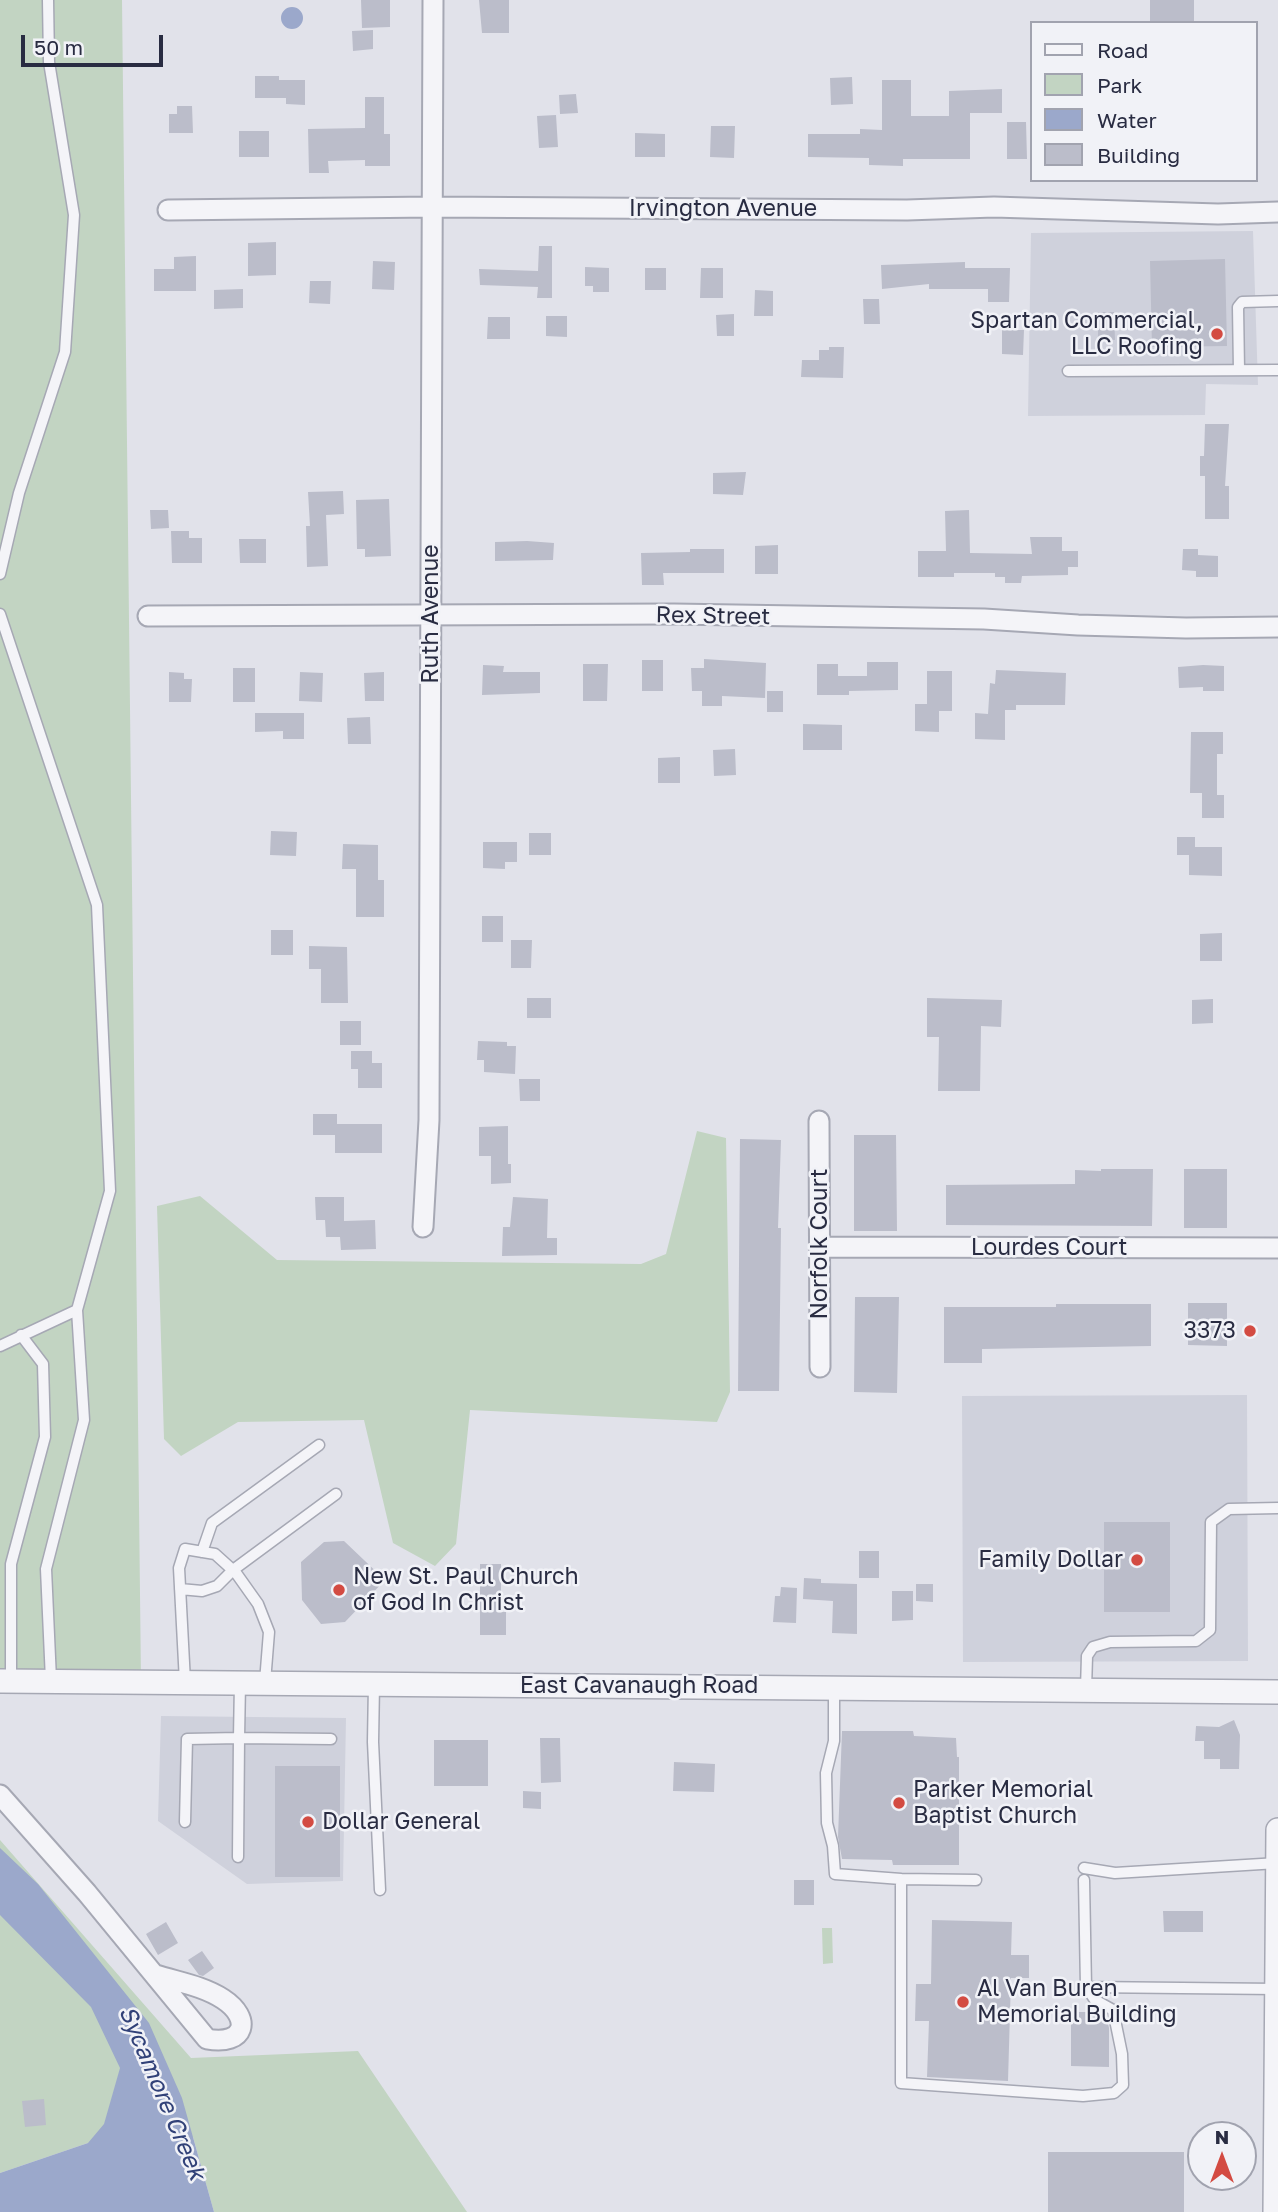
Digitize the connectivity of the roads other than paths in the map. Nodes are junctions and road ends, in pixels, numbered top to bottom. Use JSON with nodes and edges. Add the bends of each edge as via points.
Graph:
{"nodes":[{"id":1,"x":48,"y":0,"type":"edge"},
{"id":2,"x":433,"y":0,"type":"edge"},
{"id":3,"x":432,"y":207,"type":"junction"},
{"id":4,"x":168,"y":210,"type":"dead end"},
{"id":5,"x":1278,"y":212,"type":"edge"},
{"id":6,"x":1278,"y":301,"type":"edge"},
{"id":7,"x":1239,"y":370,"type":"junction"},
{"id":8,"x":1278,"y":370,"type":"edge"},
{"id":9,"x":1068,"y":371,"type":"dead end"},
{"id":10,"x":0,"y":574,"type":"edge"},
{"id":11,"x":0,"y":614,"type":"edge"},
{"id":12,"x":148,"y":616,"type":"dead end"},
{"id":13,"x":431,"y":616,"type":"junction"},
{"id":14,"x":1278,"y":627,"type":"edge"},
{"id":15,"x":819,"y":1121,"type":"dead end"},
{"id":16,"x":423,"y":1227,"type":"dead end"},
{"id":17,"x":820,"y":1247,"type":"junction"},
{"id":18,"x":1278,"y":1248,"type":"edge"},
{"id":19,"x":77,"y":1310,"type":"junction"},
{"id":20,"x":21,"y":1335,"type":"junction"},
{"id":21,"x":0,"y":1346,"type":"edge"},
{"id":22,"x":820,"y":1367,"type":"dead end"},
{"id":23,"x":319,"y":1445,"type":"dead end"},
{"id":24,"x":335,"y":1494,"type":"dead end"},
{"id":25,"x":1278,"y":1508,"type":"edge"},
{"id":26,"x":202,"y":1552,"type":"junction"},
{"id":27,"x":233,"y":1570,"type":"junction"},
{"id":28,"x":180,"y":1589,"type":"junction"},
{"id":29,"x":51,"y":1680,"type":"junction"},
{"id":30,"x":6,"y":1681,"type":"edge"},
{"id":31,"x":185,"y":1682,"type":"junction"},
{"id":32,"x":240,"y":1682,"type":"junction"},
{"id":33,"x":265,"y":1682,"type":"junction"},
{"id":34,"x":374,"y":1683,"type":"junction"},
{"id":35,"x":834,"y":1687,"type":"junction"},
{"id":36,"x":1086,"y":1689,"type":"junction"},
{"id":37,"x":1278,"y":1692,"type":"edge"},
{"id":38,"x":239,"y":1738,"type":"junction"},
{"id":39,"x":331,"y":1739,"type":"dead end"},
{"id":40,"x":0,"y":1795,"type":"edge"},
{"id":41,"x":185,"y":1822,"type":"dead end"},
{"id":42,"x":1278,"y":1830,"type":"edge"},
{"id":43,"x":238,"y":1857,"type":"dead end"},
{"id":44,"x":1278,"y":1863,"type":"edge"},
{"id":45,"x":1084,"y":1868,"type":"dead end"},
{"id":46,"x":901,"y":1878,"type":"junction"},
{"id":47,"x":976,"y":1880,"type":"dead end"},
{"id":48,"x":1084,"y":1880,"type":"dead end"},
{"id":49,"x":380,"y":1890,"type":"dead end"},
{"id":50,"x":156,"y":1975,"type":"dead end"},
{"id":51,"x":1086,"y":1987,"type":"junction"},
{"id":52,"x":1277,"y":1989,"type":"edge"},
{"id":53,"x":1275,"y":2212,"type":"edge"}],
"edges":[{"from":1,"to":10,"type":"lane","via":[[49,62],[74,215],[65,352],[19,493]]},
{"from":2,"to":3,"type":"street","name":"Ruth Avenue"},
{"from":3,"to":4,"type":"street","name":"Irvington Avenue"},
{"from":3,"to":5,"type":"street","name":"Irvington Avenue"},
{"from":3,"to":13,"type":"street","name":"Ruth Avenue"},
{"from":6,"to":7,"type":"lane","via":[[1242,302],[1238,307]]},
{"from":7,"to":8,"type":"lane"},
{"from":7,"to":9,"type":"lane"},
{"from":11,"to":19,"type":"lane","via":[[97,905],[110,1191]]},
{"from":12,"to":13,"type":"street","name":"Rex Street"},
{"from":13,"to":14,"type":"street","name":"Rex Street","via":[[674,614]]},
{"from":13,"to":16,"type":"street","name":"Ruth Avenue","via":[[429,1120]]},
{"from":15,"to":17,"type":"street","name":"Norfolk Court"},
{"from":17,"to":18,"type":"street","name":"Lourdes Court"},
{"from":17,"to":22,"type":"street","name":"Norfolk Court"},
{"from":19,"to":20,"type":"lane"},
{"from":19,"to":29,"type":"lane","via":[[85,1420],[46,1569]]},
{"from":20,"to":21,"type":"lane"},
{"from":20,"to":30,"type":"lane","via":[[43,1364],[45,1437],[11,1564]]},
{"from":23,"to":26,"type":"lane","via":[[212,1523]]},
{"from":24,"to":27,"type":"lane"},
{"from":25,"to":36,"type":"lane","via":[[1229,1509],[1212,1522],[1210,1630],[1196,1641],[1110,1642],[1093,1647],[1087,1656]]},
{"from":26,"to":27,"type":"lane","via":[[215,1554]]},
{"from":26,"to":28,"type":"lane","via":[[185,1549],[179,1568]]},
{"from":27,"to":28,"type":"lane","via":[[217,1586],[202,1591]]},
{"from":27,"to":33,"type":"lane","via":[[258,1604],[269,1632]]},
{"from":28,"to":31,"type":"lane"},
{"from":29,"to":30,"type":"street","name":"East Cavanaugh Road"},
{"from":29,"to":31,"type":"street","name":"East Cavanaugh Road"},
{"from":31,"to":32,"type":"street","name":"East Cavanaugh Road"},
{"from":32,"to":33,"type":"street","name":"East Cavanaugh Road"},
{"from":32,"to":38,"type":"lane"},
{"from":33,"to":34,"type":"street","name":"East Cavanaugh Road"},
{"from":34,"to":35,"type":"street","name":"East Cavanaugh Road"},
{"from":34,"to":49,"type":"lane"},
{"from":35,"to":36,"type":"street","name":"East Cavanaugh Road"},
{"from":35,"to":46,"type":"lane","via":[[827,1823],[835,1874]]},
{"from":36,"to":37,"type":"street","name":"East Cavanaugh Road"},
{"from":38,"to":39,"type":"lane"},
{"from":38,"to":41,"type":"lane","via":[[187,1739]]},
{"from":38,"to":43,"type":"lane"},
{"from":40,"to":50,"type":"street"},
{"from":42,"to":44,"type":"street"},
{"from":44,"to":45,"type":"lane","via":[[1115,1873]]},
{"from":44,"to":52,"type":"street"},
{"from":46,"to":47,"type":"lane"},
{"from":46,"to":51,"type":"lane","via":[[901,2083],[1071,2096],[1114,2093],[1123,2085],[1124,2071],[1113,2010],[1095,2000]]},
{"from":48,"to":51,"type":"lane"},
{"from":51,"to":52,"type":"lane"},
{"from":52,"to":53,"type":"street"}]}
